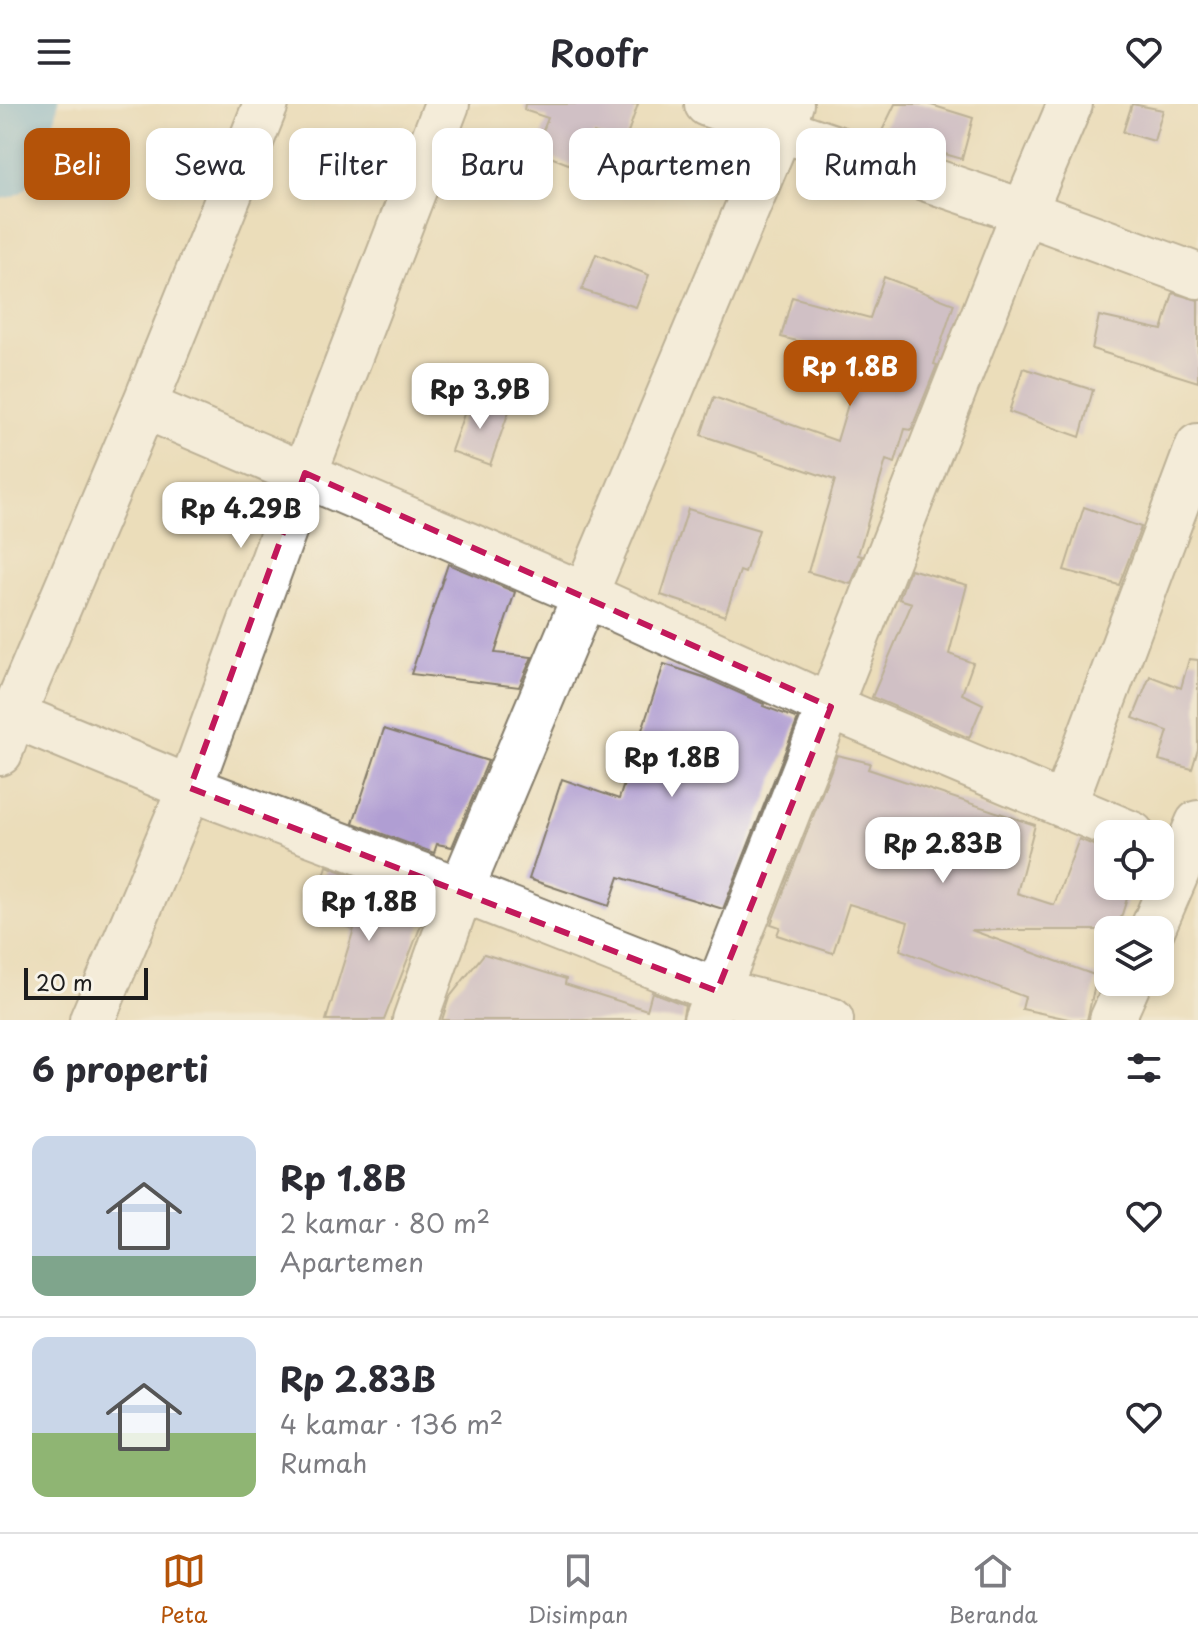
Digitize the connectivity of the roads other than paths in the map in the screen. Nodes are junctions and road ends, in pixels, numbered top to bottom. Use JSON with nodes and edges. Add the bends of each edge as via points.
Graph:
{"nodes":[{"id":1,"x":266,"y":104,"type":"edge"},
{"id":2,"x":447,"y":104,"type":"edge"},
{"id":3,"x":707,"y":104,"type":"edge"},
{"id":4,"x":1070,"y":104,"type":"edge"},
{"id":5,"x":786,"y":116,"type":"edge"},
{"id":6,"x":1024,"y":212,"type":"junction"},
{"id":7,"x":1198,"y":276,"type":"edge"},
{"id":8,"x":144,"y":406,"type":"junction"},
{"id":9,"x":1198,"y":446,"type":"edge"},
{"id":10,"x":305,"y":473,"type":"junction"},
{"id":11,"x":585,"y":595,"type":"junction"},
{"id":12,"x":831,"y":707,"type":"junction"},
{"id":13,"x":6,"y":734,"type":"edge"},
{"id":14,"x":190,"y":788,"type":"junction"},
{"id":15,"x":1064,"y":805,"type":"junction"},
{"id":16,"x":1099,"y":820,"type":"edge"},
{"id":17,"x":1185,"y":847,"type":"edge"},
{"id":18,"x":461,"y":890,"type":"junction"},
{"id":19,"x":1158,"y":916,"type":"edge"},
{"id":20,"x":1123,"y":996,"type":"edge"},
{"id":21,"x":711,"y":1006,"type":"edge"},
{"id":22,"x":92,"y":1020,"type":"edge"},
{"id":23,"x":415,"y":1020,"type":"edge"},
{"id":24,"x":831,"y":1020,"type":"edge"},
{"id":25,"x":1112,"y":1020,"type":"edge"}],
"edges":[{"from":1,"to":8,"type":"street"},
{"from":2,"to":10,"type":"street"},
{"from":3,"to":5,"type":"street"},
{"from":4,"to":6,"type":"street"},
{"from":5,"to":6,"type":"street"},
{"from":5,"to":11,"type":"street"},
{"from":6,"to":7,"type":"street"},
{"from":6,"to":12,"type":"street"},
{"from":8,"to":10,"type":"street"},
{"from":8,"to":13,"type":"street"},
{"from":9,"to":15,"type":"street"},
{"from":10,"to":11,"type":"street"},
{"from":10,"to":14,"type":"street"},
{"from":11,"to":12,"type":"street"},
{"from":11,"to":18,"type":"street"},
{"from":12,"to":15,"type":"street"},
{"from":12,"to":21,"type":"street"},
{"from":13,"to":14,"type":"street"},
{"from":14,"to":18,"type":"street"},
{"from":14,"to":22,"type":"street"},
{"from":15,"to":16,"type":"street"},
{"from":17,"to":19,"type":"street"},
{"from":18,"to":21,"type":"street"},
{"from":18,"to":23,"type":"street"},
{"from":20,"to":25,"type":"street"},
{"from":21,"to":24,"type":"street"}]}
